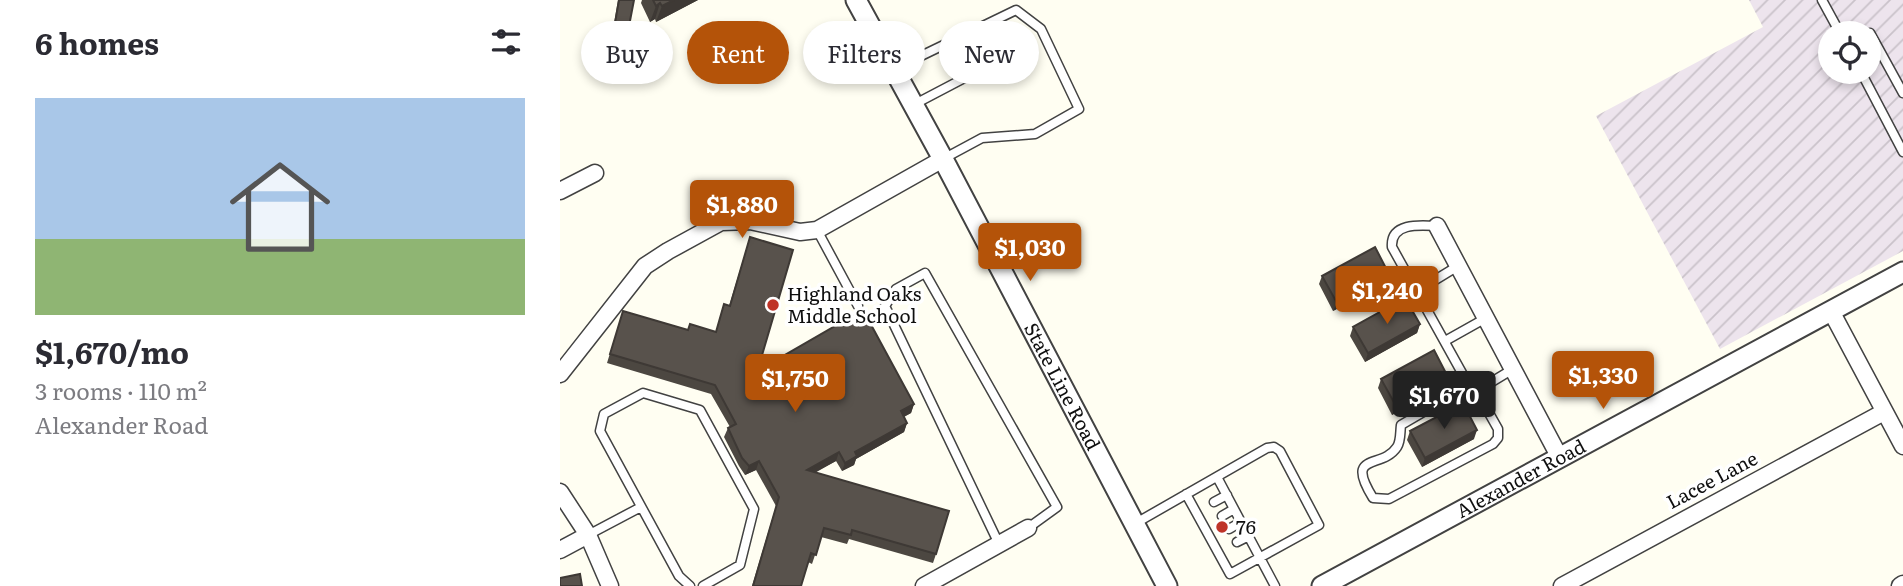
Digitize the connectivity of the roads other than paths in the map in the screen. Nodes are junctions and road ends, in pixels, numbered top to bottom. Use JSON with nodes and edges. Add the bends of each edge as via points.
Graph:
{"nodes":[{"id":1,"x":856,"y":0,"type":"edge"},
{"id":2,"x":1822,"y":0,"type":"edge"},
{"id":3,"x":868,"y":21,"type":"edge"},
{"id":4,"x":993,"y":21,"type":"edge"},
{"id":5,"x":1030,"y":21,"type":"edge"},
{"id":6,"x":1833,"y":21,"type":"edge"},
{"id":7,"x":1039,"y":27,"type":"edge"},
{"id":8,"x":1881,"y":53,"type":"edge"},
{"id":9,"x":902,"y":84,"type":"edge"},
{"id":10,"x":953,"y":84,"type":"edge"},
{"id":11,"x":1867,"y":84,"type":"edge"},
{"id":12,"x":1903,"y":93,"type":"edge"},
{"id":13,"x":913,"y":105,"type":"junction"},
{"id":14,"x":1903,"y":152,"type":"edge"},
{"id":15,"x":943,"y":159,"type":"junction"},
{"id":16,"x":595,"y":173,"type":"dead end"},
{"id":17,"x":560,"y":191,"type":"edge"},
{"id":18,"x":1437,"y":226,"type":"joint"},
{"id":19,"x":817,"y":230,"type":"junction"},
{"id":20,"x":1458,"y":266,"type":"junction"},
{"id":21,"x":1903,"y":272,"type":"edge"},
{"id":22,"x":1417,"y":291,"type":"junction"},
{"id":23,"x":858,"y":306,"type":"dead end"},
{"id":24,"x":1831,"y":311,"type":"junction"},
{"id":25,"x":1486,"y":318,"type":"junction"},
{"id":26,"x":1445,"y":341,"type":"junction"},
{"id":27,"x":1513,"y":369,"type":"junction"},
{"id":28,"x":560,"y":374,"type":"edge"},
{"id":29,"x":1474,"y":391,"type":"junction"},
{"id":30,"x":1884,"y":412,"type":"junction"},
{"id":31,"x":1903,"y":446,"type":"edge"},
{"id":32,"x":1560,"y":458,"type":"junction"},
{"id":33,"x":1217,"y":477,"type":"junction"},
{"id":34,"x":560,"y":492,"type":"edge"},
{"id":35,"x":1186,"y":494,"type":"junction"},
{"id":36,"x":1227,"y":495,"type":"junction"},
{"id":37,"x":1214,"y":502,"type":"dead end"},
{"id":38,"x":641,"y":507,"type":"junction"},
{"id":39,"x":1234,"y":509,"type":"junction"},
{"id":40,"x":1222,"y":516,"type":"dead end"},
{"id":41,"x":1241,"y":522,"type":"junction"},
{"id":42,"x":1134,"y":524,"type":"junction"},
{"id":43,"x":1028,"y":528,"type":"joint"},
{"id":44,"x":1229,"y":529,"type":"dead end"},
{"id":45,"x":588,"y":536,"type":"junction"},
{"id":46,"x":1249,"y":536,"type":"junction"},
{"id":47,"x":1237,"y":542,"type":"dead end"},
{"id":48,"x":999,"y":544,"type":"junction"},
{"id":49,"x":560,"y":550,"type":"edge"},
{"id":50,"x":1260,"y":558,"type":"junction"},
{"id":51,"x":610,"y":586,"type":"edge"},
{"id":52,"x":690,"y":586,"type":"edge"},
{"id":53,"x":703,"y":586,"type":"edge"},
{"id":54,"x":924,"y":586,"type":"edge"},
{"id":55,"x":1167,"y":586,"type":"edge"},
{"id":56,"x":1275,"y":586,"type":"edge"},
{"id":57,"x":1322,"y":586,"type":"edge"},
{"id":58,"x":1562,"y":586,"type":"edge"}],
"edges":[{"from":1,"to":3,"type":"street","name":"State Line Road"},
{"from":2,"to":6,"type":"lane"},
{"from":4,"to":5,"type":"lane","via":[[1016,10]]},
{"from":7,"to":15,"type":"lane","via":[[1079,109],[1035,134],[982,138]]},
{"from":8,"to":12,"type":"lane"},
{"from":9,"to":13,"type":"street","name":"State Line Road"},
{"from":10,"to":13,"type":"lane"},
{"from":11,"to":14,"type":"lane"},
{"from":13,"to":15,"type":"street","name":"State Line Road"},
{"from":15,"to":19,"type":"street"},
{"from":15,"to":42,"type":"street","name":"State Line Road"},
{"from":16,"to":17,"type":"street"},
{"from":18,"to":20,"type":"street"},
{"from":18,"to":22,"type":"lane","via":[[1412,225],[1391,241]]},
{"from":19,"to":23,"type":"lane"},
{"from":19,"to":28,"type":"street","via":[[721,222],[668,251],[645,266]]},
{"from":20,"to":22,"type":"lane"},
{"from":20,"to":25,"type":"street"},
{"from":21,"to":24,"type":"street","name":"Alexander Road"},
{"from":22,"to":26,"type":"lane"},
{"from":24,"to":30,"type":"street"},
{"from":24,"to":32,"type":"street","name":"Alexander Road"},
{"from":25,"to":26,"type":"lane"},
{"from":25,"to":27,"type":"street"},
{"from":26,"to":29,"type":"lane"},
{"from":27,"to":29,"type":"lane"},
{"from":27,"to":32,"type":"street"},
{"from":29,"to":29,"type":"lane","via":[[1498,429],[1493,444],[1389,499],[1373,498],[1362,471],[1395,450],[1402,425],[1449,397]]},
{"from":30,"to":31,"type":"street"},
{"from":30,"to":58,"type":"street","name":"Lacee Lane"},
{"from":32,"to":57,"type":"street","name":"Alexander Road"},
{"from":33,"to":35,"type":"lane"},
{"from":33,"to":36,"type":"lane"},
{"from":33,"to":50,"type":"lane","via":[[1266,448],[1280,451],[1319,525]]},
{"from":34,"to":45,"type":"street"},
{"from":35,"to":42,"type":"lane"},
{"from":35,"to":50,"type":"lane","via":[[1222,551],[1230,574]]},
{"from":36,"to":37,"type":"lane"},
{"from":36,"to":39,"type":"lane"},
{"from":38,"to":45,"type":"lane"},
{"from":38,"to":52,"type":"lane","via":[[679,576]]},
{"from":38,"to":53,"type":"lane","via":[[600,431],[604,414],[643,393],[700,410],[754,509],[740,565]]},
{"from":39,"to":40,"type":"lane"},
{"from":39,"to":41,"type":"lane"},
{"from":41,"to":44,"type":"lane"},
{"from":41,"to":46,"type":"lane"},
{"from":42,"to":55,"type":"street","name":"State Line Road"},
{"from":43,"to":48,"type":"street"},
{"from":43,"to":48,"type":"lane","via":[[1057,507],[925,273],[896,289],[885,306]]},
{"from":45,"to":49,"type":"street"},
{"from":45,"to":51,"type":"street"},
{"from":46,"to":47,"type":"lane"},
{"from":46,"to":50,"type":"lane"},
{"from":48,"to":54,"type":"street"},
{"from":50,"to":56,"type":"lane"}]}
